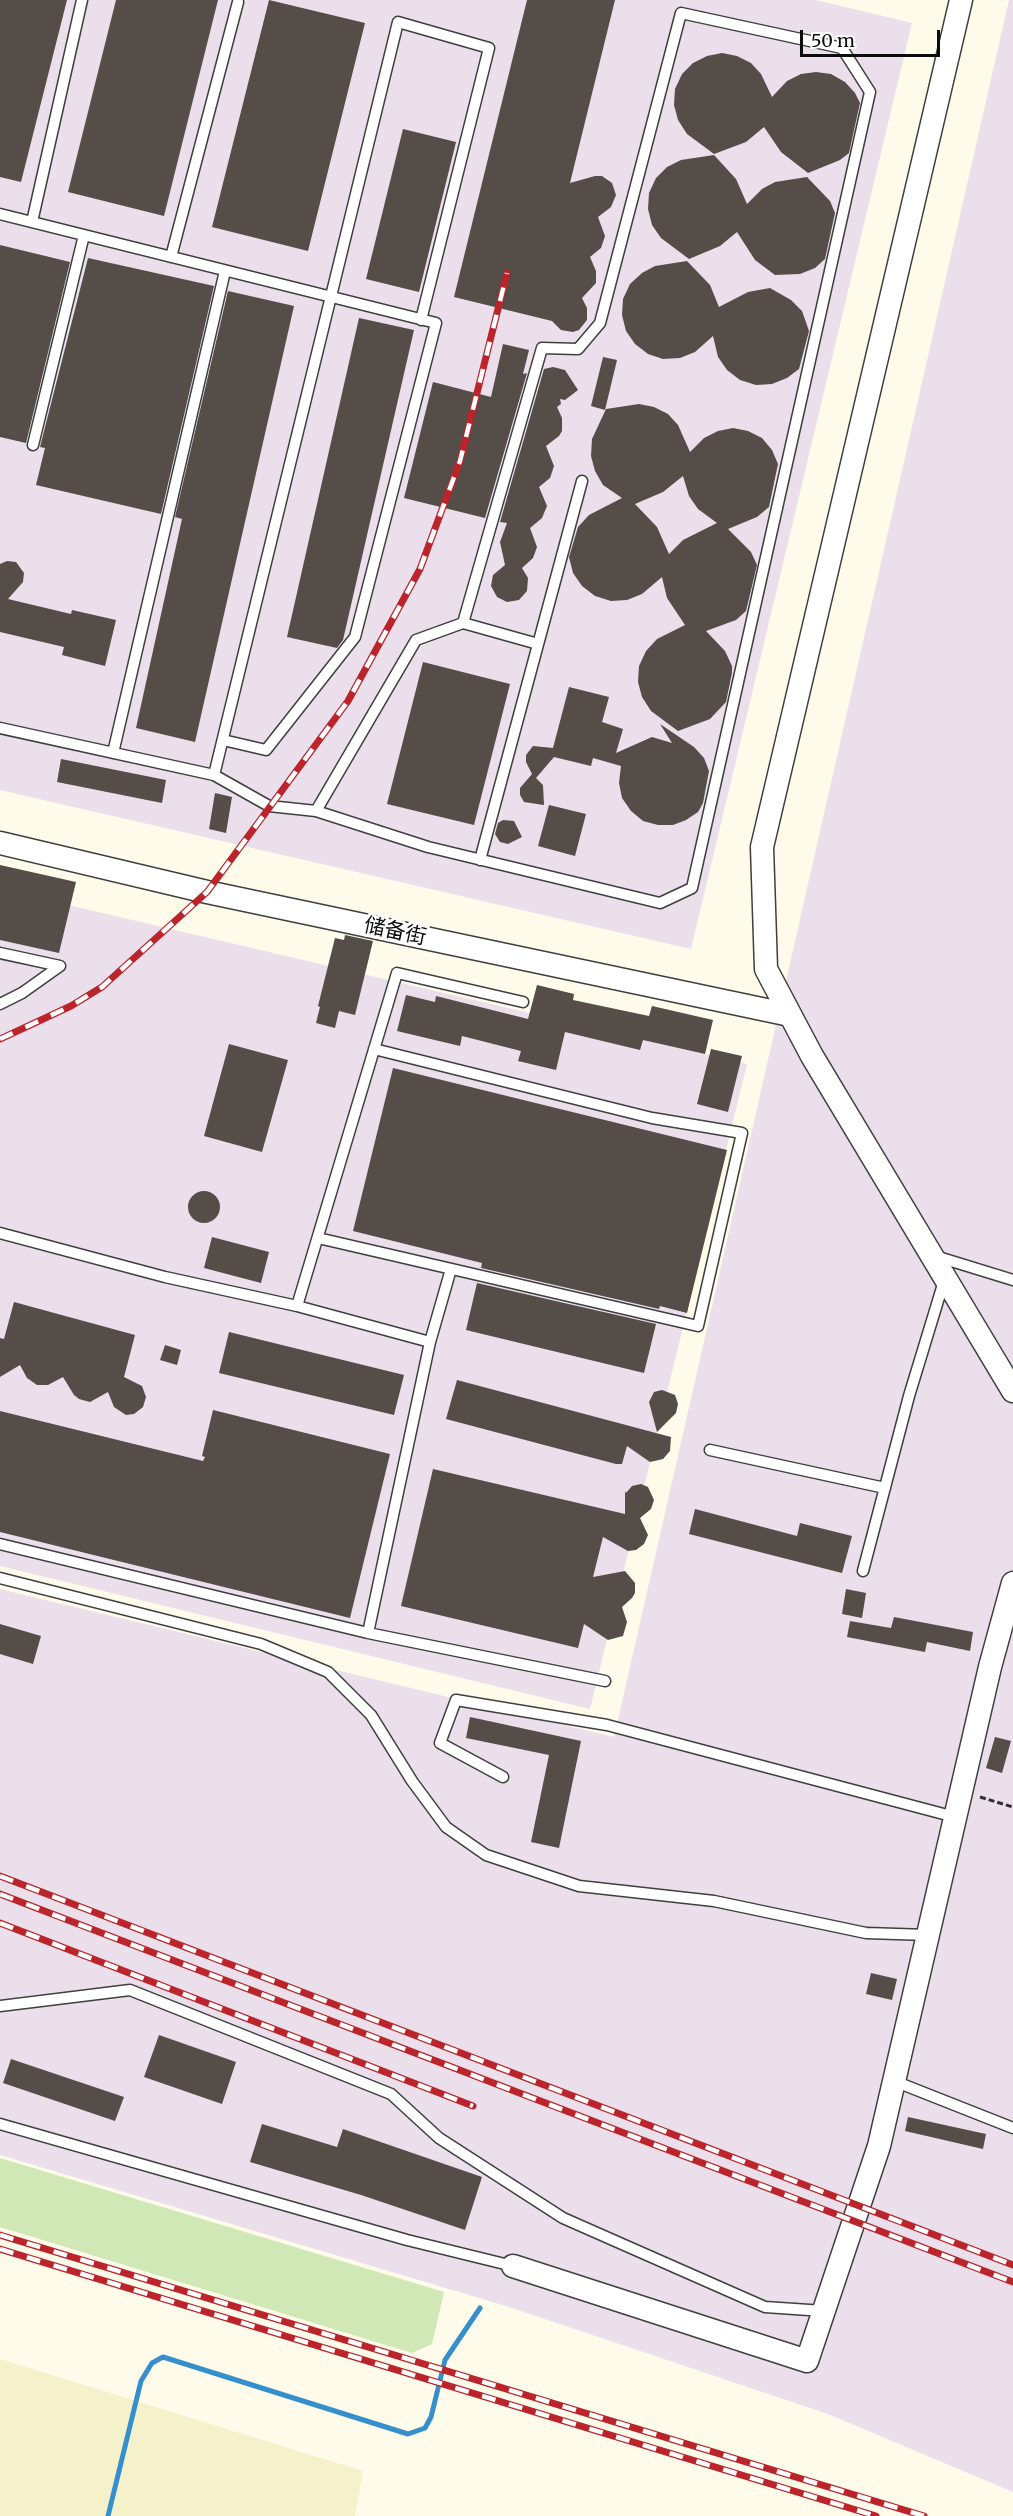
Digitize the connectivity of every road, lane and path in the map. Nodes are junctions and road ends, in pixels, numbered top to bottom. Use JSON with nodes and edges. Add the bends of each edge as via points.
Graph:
{"nodes":[{"id":1,"x":82,"y":0,"type":"edge"},
{"id":2,"x":961,"y":0,"type":"edge"},
{"id":3,"x":238,"y":2,"type":"dead end"},
{"id":4,"x":0,"y":214,"type":"edge"},
{"id":5,"x":32,"y":222,"type":"junction"},
{"id":6,"x":84,"y":235,"type":"junction"},
{"id":7,"x":171,"y":257,"type":"junction"},
{"id":8,"x":225,"y":271,"type":"junction"},
{"id":9,"x":331,"y":297,"type":"junction"},
{"id":10,"x":421,"y":320,"type":"junction"},
{"id":11,"x":33,"y":445,"type":"dead end"},
{"id":12,"x":582,"y":481,"type":"dead end"},
{"id":13,"x":463,"y":623,"type":"junction"},
{"id":14,"x":538,"y":644,"type":"junction"},
{"id":15,"x":0,"y":728,"type":"edge"},
{"id":16,"x":223,"y":740,"type":"junction"},
{"id":17,"x":113,"y":753,"type":"junction"},
{"id":18,"x":214,"y":775,"type":"junction"},
{"id":19,"x":316,"y":811,"type":"junction"},
{"id":20,"x":0,"y":843,"type":"edge"},
{"id":21,"x":480,"y":860,"type":"junction"},
{"id":22,"x":0,"y":953,"type":"edge"},
{"id":23,"x":523,"y":1002,"type":"dead end"},
{"id":24,"x":0,"y":1004,"type":"edge"},
{"id":25,"x":790,"y":1015,"type":"junction"},
{"id":26,"x":374,"y":1050,"type":"junction"},
{"id":27,"x":0,"y":1233,"type":"edge"},
{"id":28,"x":318,"y":1238,"type":"junction"},
{"id":29,"x":932,"y":1255,"type":"junction"},
{"id":30,"x":451,"y":1269,"type":"junction"},
{"id":31,"x":945,"y":1278,"type":"junction"},
{"id":32,"x":1013,"y":1280,"type":"edge"},
{"id":33,"x":297,"y":1306,"type":"junction"},
{"id":34,"x":430,"y":1342,"type":"junction"},
{"id":35,"x":1013,"y":1390,"type":"edge"},
{"id":36,"x":710,"y":1450,"type":"dead end"},
{"id":37,"x":885,"y":1488,"type":"junction"},
{"id":38,"x":0,"y":1544,"type":"edge"},
{"id":39,"x":863,"y":1571,"type":"dead end"},
{"id":40,"x":0,"y":1578,"type":"edge"},
{"id":41,"x":1013,"y":1583,"type":"edge"},
{"id":42,"x":368,"y":1633,"type":"junction"},
{"id":43,"x":605,"y":1681,"type":"dead end"},
{"id":44,"x":503,"y":1777,"type":"dead end"},
{"id":45,"x":961,"y":1792,"type":"junction"},
{"id":46,"x":1013,"y":1807,"type":"edge"},
{"id":47,"x":955,"y":1818,"type":"junction"},
{"id":48,"x":928,"y":1935,"type":"junction"},
{"id":49,"x":0,"y":2006,"type":"edge"},
{"id":50,"x":894,"y":2081,"type":"junction"},
{"id":51,"x":0,"y":2124,"type":"edge"},
{"id":52,"x":1013,"y":2128,"type":"edge"},
{"id":53,"x":513,"y":2266,"type":"joint"},
{"id":54,"x":824,"y":2311,"type":"junction"}],
"edges":[{"from":1,"to":5,"type":"lane"},
{"from":2,"to":25,"type":"street","via":[[762,847],[766,969]]},
{"from":3,"to":7,"type":"lane"},
{"from":4,"to":5,"type":"lane"},
{"from":5,"to":6,"type":"lane"},
{"from":6,"to":7,"type":"lane"},
{"from":6,"to":11,"type":"lane"},
{"from":7,"to":8,"type":"lane"},
{"from":8,"to":9,"type":"lane"},
{"from":8,"to":17,"type":"lane"},
{"from":9,"to":10,"type":"lane"},
{"from":9,"to":10,"type":"lane","via":[[398,22],[489,48]]},
{"from":9,"to":16,"type":"lane"},
{"from":10,"to":16,"type":"lane","via":[[436,323],[355,637],[266,750]]},
{"from":12,"to":14,"type":"lane"},
{"from":13,"to":14,"type":"lane"},
{"from":13,"to":19,"type":"lane","via":[[416,640]]},
{"from":13,"to":21,"type":"lane","via":[[542,348],[578,349],[600,323],[681,13],[842,48],[870,93],[692,888],[660,903]]},
{"from":14,"to":21,"type":"lane"},
{"from":15,"to":17,"type":"lane"},
{"from":16,"to":18,"type":"lane"},
{"from":17,"to":18,"type":"lane"},
{"from":18,"to":19,"type":"lane","via":[[269,806]]},
{"from":19,"to":21,"type":"lane"},
{"from":20,"to":25,"type":"street","name":"储备街","via":[[207,892]]},
{"from":22,"to":24,"type":"lane","via":[[60,966]]},
{"from":23,"to":26,"type":"lane","via":[[397,973]]},
{"from":25,"to":29,"type":"street"},
{"from":26,"to":28,"type":"lane"},
{"from":26,"to":30,"type":"lane","via":[[652,1118],[742,1133],[698,1326]]},
{"from":27,"to":33,"type":"lane","via":[[165,1277]]},
{"from":28,"to":30,"type":"lane"},
{"from":28,"to":33,"type":"lane"},
{"from":29,"to":31,"type":"street"},
{"from":29,"to":32,"type":"lane"},
{"from":30,"to":34,"type":"lane"},
{"from":31,"to":35,"type":"street"},
{"from":31,"to":37,"type":"lane"},
{"from":33,"to":34,"type":"lane"},
{"from":34,"to":42,"type":"lane"},
{"from":36,"to":37,"type":"lane"},
{"from":37,"to":39,"type":"lane"},
{"from":38,"to":42,"type":"lane"},
{"from":40,"to":48,"type":"lane","via":[[261,1644],[328,1672],[371,1715],[446,1827],[486,1855],[579,1886],[714,1901],[866,1933]]},
{"from":41,"to":45,"type":"street"},
{"from":42,"to":43,"type":"lane"},
{"from":44,"to":47,"type":"lane","via":[[440,1743],[456,1700],[607,1725]]},
{"from":45,"to":46,"type":"path"},
{"from":45,"to":47,"type":"street"},
{"from":47,"to":48,"type":"street"},
{"from":48,"to":50,"type":"street"},
{"from":49,"to":54,"type":"lane","via":[[130,1990],[391,2094],[439,2138],[563,2218],[765,2307]]},
{"from":50,"to":52,"type":"lane"},
{"from":50,"to":54,"type":"street","via":[[879,2146]]},
{"from":51,"to":53,"type":"lane","via":[[407,2240]]},
{"from":53,"to":54,"type":"street","via":[[807,2361]]}]}
